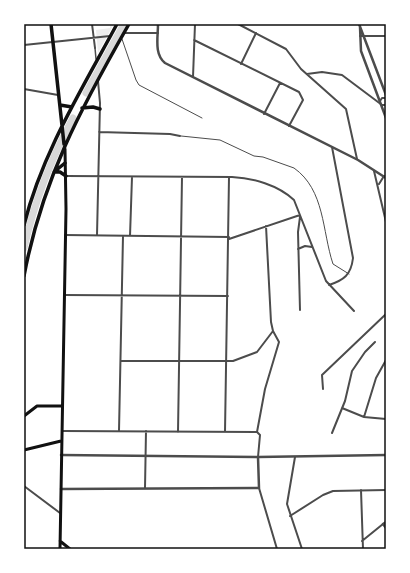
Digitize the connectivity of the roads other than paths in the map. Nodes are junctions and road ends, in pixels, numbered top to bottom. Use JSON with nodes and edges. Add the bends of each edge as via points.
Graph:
{"nodes":[{"id":1,"x":51,"y":24,"type":"edge"},
{"id":2,"x":92,"y":24,"type":"edge"},
{"id":3,"x":117,"y":24,"type":"edge"},
{"id":4,"x":129,"y":24,"type":"edge"},
{"id":5,"x":158,"y":24,"type":"edge"},
{"id":6,"x":195,"y":24,"type":"edge"},
{"id":7,"x":238,"y":24,"type":"edge"},
{"id":8,"x":360,"y":26,"type":"edge"},
{"id":9,"x":158,"y":33,"type":"junction"},
{"id":10,"x":256,"y":33,"type":"junction"},
{"id":11,"x":122,"y":35,"type":"junction"},
{"id":12,"x":111,"y":36,"type":"junction"},
{"id":13,"x":360,"y":36,"type":"junction"},
{"id":14,"x":364,"y":36,"type":"junction"},
{"id":15,"x":386,"y":36,"type":"edge"},
{"id":16,"x":94,"y":38,"type":"junction"},
{"id":17,"x":53,"y":40,"type":"junction"},
{"id":18,"x":194,"y":40,"type":"junction"},
{"id":19,"x":24,"y":44,"type":"edge"},
{"id":20,"x":95,"y":48,"type":"joint"},
{"id":21,"x":96,"y":62,"type":"junction"},
{"id":22,"x":242,"y":64,"type":"junction"},
{"id":23,"x":307,"y":74,"type":"junction"},
{"id":24,"x":193,"y":77,"type":"junction"},
{"id":25,"x":98,"y":78,"type":"junction"},
{"id":26,"x":280,"y":83,"type":"junction"},
{"id":27,"x":24,"y":89,"type":"edge"},
{"id":28,"x":58,"y":95,"type":"junction"},
{"id":29,"x":386,"y":97,"type":"edge"},
{"id":30,"x":380,"y":102,"type":"junction"},
{"id":31,"x":60,"y":105,"type":"junction"},
{"id":32,"x":386,"y":105,"type":"edge"},
{"id":33,"x":72,"y":107,"type":"junction"},
{"id":34,"x":82,"y":108,"type":"junction"},
{"id":35,"x":100,"y":109,"type":"junction"},
{"id":36,"x":264,"y":114,"type":"junction"},
{"id":37,"x":202,"y":118,"type":"dead end"},
{"id":38,"x":386,"y":118,"type":"edge"},
{"id":39,"x":62,"y":126,"type":"junction"},
{"id":40,"x":289,"y":126,"type":"junction"},
{"id":41,"x":100,"y":132,"type":"junction"},
{"id":42,"x":180,"y":136,"type":"joint"},
{"id":43,"x":64,"y":142,"type":"junction"},
{"id":44,"x":332,"y":147,"type":"junction"},
{"id":45,"x":358,"y":160,"type":"junction"},
{"id":46,"x":65,"y":163,"type":"junction"},
{"id":47,"x":374,"y":171,"type":"junction"},
{"id":48,"x":53,"y":173,"type":"junction"},
{"id":49,"x":66,"y":176,"type":"junction"},
{"id":50,"x":98,"y":176,"type":"junction"},
{"id":51,"x":132,"y":177,"type":"junction"},
{"id":52,"x":182,"y":177,"type":"junction"},
{"id":53,"x":229,"y":177,"type":"junction"},
{"id":54,"x":385,"y":177,"type":"edge"},
{"id":55,"x":378,"y":186,"type":"junction"},
{"id":56,"x":300,"y":216,"type":"junction"},
{"id":57,"x":386,"y":222,"type":"edge"},
{"id":58,"x":24,"y":225,"type":"edge"},
{"id":59,"x":266,"y":226,"type":"junction"},
{"id":60,"x":65,"y":235,"type":"junction"},
{"id":61,"x":97,"y":235,"type":"junction"},
{"id":62,"x":122,"y":236,"type":"junction"},
{"id":63,"x":130,"y":236,"type":"junction"},
{"id":64,"x":181,"y":236,"type":"junction"},
{"id":65,"x":229,"y":238,"type":"junction"},
{"id":66,"x":312,"y":247,"type":"junction"},
{"id":67,"x":298,"y":249,"type":"junction"},
{"id":68,"x":349,"y":274,"type":"junction"},
{"id":69,"x":24,"y":276,"type":"edge"},
{"id":70,"x":329,"y":285,"type":"junction"},
{"id":71,"x":63,"y":295,"type":"junction"},
{"id":72,"x":121,"y":295,"type":"junction"},
{"id":73,"x":180,"y":296,"type":"junction"},
{"id":74,"x":228,"y":296,"type":"junction"},
{"id":75,"x":300,"y":310,"type":"dead end"},
{"id":76,"x":354,"y":311,"type":"dead end"},
{"id":77,"x":386,"y":314,"type":"edge"},
{"id":78,"x":273,"y":331,"type":"junction"},
{"id":79,"x":375,"y":342,"type":"dead end"},
{"id":80,"x":386,"y":360,"type":"edge"},
{"id":81,"x":120,"y":361,"type":"junction"},
{"id":82,"x":179,"y":362,"type":"junction"},
{"id":83,"x":227,"y":362,"type":"junction"},
{"id":84,"x":323,"y":388,"type":"dead end"},
{"id":85,"x":62,"y":406,"type":"junction"},
{"id":86,"x":342,"y":408,"type":"junction"},
{"id":87,"x":24,"y":416,"type":"edge"},
{"id":88,"x":364,"y":417,"type":"junction"},
{"id":89,"x":386,"y":419,"type":"edge"},
{"id":90,"x":61,"y":431,"type":"junction"},
{"id":91,"x":119,"y":431,"type":"junction"},
{"id":92,"x":146,"y":431,"type":"junction"},
{"id":93,"x":178,"y":432,"type":"junction"},
{"id":94,"x":225,"y":432,"type":"junction"},
{"id":95,"x":257,"y":432,"type":"junction"},
{"id":96,"x":332,"y":433,"type":"dead end"},
{"id":97,"x":61,"y":441,"type":"junction"},
{"id":98,"x":24,"y":450,"type":"edge"},
{"id":99,"x":61,"y":455,"type":"junction"},
{"id":100,"x":296,"y":455,"type":"junction"},
{"id":101,"x":386,"y":455,"type":"edge"},
{"id":102,"x":146,"y":456,"type":"junction"},
{"id":103,"x":258,"y":456,"type":"junction"},
{"id":104,"x":24,"y":486,"type":"edge"},
{"id":105,"x":258,"y":488,"type":"junction"},
{"id":106,"x":60,"y":489,"type":"junction"},
{"id":107,"x":145,"y":489,"type":"junction"},
{"id":108,"x":361,"y":490,"type":"junction"},
{"id":109,"x":386,"y":490,"type":"edge"},
{"id":110,"x":60,"y":512,"type":"junction"},
{"id":111,"x":290,"y":516,"type":"junction"},
{"id":112,"x":385,"y":523,"type":"edge"},
{"id":113,"x":386,"y":528,"type":"edge"},
{"id":114,"x":60,"y":541,"type":"junction"},
{"id":115,"x":362,"y":541,"type":"junction"},
{"id":116,"x":60,"y":549,"type":"edge"},
{"id":117,"x":70,"y":549,"type":"edge"},
{"id":118,"x":277,"y":549,"type":"edge"},
{"id":119,"x":302,"y":549,"type":"edge"},
{"id":120,"x":363,"y":549,"type":"edge"}],
"edges":[{"from":1,"to":17,"type":"main road"},
{"from":2,"to":16,"type":"street"},
{"from":3,"to":12,"type":"main road"},
{"from":4,"to":11,"type":"main road"},
{"from":5,"to":9,"type":"street"},
{"from":6,"to":18,"type":"street"},
{"from":7,"to":10,"type":"street"},
{"from":8,"to":13,"type":"street"},
{"from":8,"to":14,"type":"street"},
{"from":9,"to":11,"type":"street"},
{"from":9,"to":24,"type":"street","via":[[158,52],[162,61]]},
{"from":10,"to":22,"type":"street"},
{"from":10,"to":23,"type":"street","via":[[286,49]]},
{"from":11,"to":25,"type":"main road"},
{"from":11,"to":37,"type":"lane","via":[[139,85]]},
{"from":12,"to":16,"type":"street"},
{"from":12,"to":21,"type":"main road"},
{"from":13,"to":14,"type":"street"},
{"from":13,"to":30,"type":"street","via":[[361,52]]},
{"from":14,"to":15,"type":"street"},
{"from":14,"to":29,"type":"street"},
{"from":16,"to":17,"type":"street"},
{"from":16,"to":20,"type":"street"},
{"from":17,"to":19,"type":"street"},
{"from":17,"to":28,"type":"main road"},
{"from":18,"to":22,"type":"street"},
{"from":18,"to":24,"type":"street"},
{"from":20,"to":21,"type":"street"},
{"from":21,"to":33,"type":"main road"},
{"from":22,"to":26,"type":"street"},
{"from":23,"to":30,"type":"street","via":[[339,73]]},
{"from":23,"to":45,"type":"street","via":[[346,109]]},
{"from":24,"to":36,"type":"street"},
{"from":25,"to":34,"type":"main road"},
{"from":25,"to":35,"type":"street"},
{"from":26,"to":36,"type":"street"},
{"from":26,"to":40,"type":"street","via":[[299,92],[303,99]]},
{"from":27,"to":28,"type":"street"},
{"from":28,"to":31,"type":"main road"},
{"from":29,"to":30,"type":"street"},
{"from":30,"to":32,"type":"street"},
{"from":30,"to":38,"type":"street"},
{"from":31,"to":33,"type":"main road"},
{"from":31,"to":39,"type":"main road"},
{"from":33,"to":39,"type":"main road"},
{"from":34,"to":35,"type":"main road"},
{"from":34,"to":43,"type":"main road"},
{"from":35,"to":41,"type":"street"},
{"from":36,"to":40,"type":"street"},
{"from":39,"to":43,"type":"main road"},
{"from":39,"to":58,"type":"main road","via":[[39,179]]},
{"from":40,"to":44,"type":"street"},
{"from":41,"to":42,"type":"street"},
{"from":41,"to":50,"type":"street"},
{"from":42,"to":68,"type":"lane","via":[[220,140],[254,156],[299,171],[307,178],[320,206],[333,264]]},
{"from":43,"to":46,"type":"main road"},
{"from":43,"to":48,"type":"main road"},
{"from":44,"to":45,"type":"street"},
{"from":44,"to":68,"type":"street","via":[[352,256]]},
{"from":45,"to":47,"type":"street"},
{"from":46,"to":48,"type":"main road"},
{"from":46,"to":49,"type":"main road"},
{"from":47,"to":54,"type":"street"},
{"from":47,"to":55,"type":"street"},
{"from":48,"to":49,"type":"main road","via":[[60,172]]},
{"from":48,"to":69,"type":"main road","via":[[39,211]]},
{"from":49,"to":50,"type":"street"},
{"from":49,"to":60,"type":"main road"},
{"from":50,"to":51,"type":"street"},
{"from":50,"to":61,"type":"street"},
{"from":51,"to":52,"type":"street"},
{"from":51,"to":63,"type":"street"},
{"from":52,"to":53,"type":"street"},
{"from":52,"to":64,"type":"street"},
{"from":53,"to":56,"type":"street","via":[[255,179],[286,194],[296,203]]},
{"from":53,"to":65,"type":"street"},
{"from":54,"to":55,"type":"street"},
{"from":55,"to":57,"type":"street"},
{"from":56,"to":59,"type":"street"},
{"from":56,"to":66,"type":"street"},
{"from":56,"to":67,"type":"street"},
{"from":59,"to":65,"type":"street"},
{"from":59,"to":78,"type":"street"},
{"from":60,"to":61,"type":"street"},
{"from":60,"to":71,"type":"main road"},
{"from":61,"to":62,"type":"street"},
{"from":62,"to":63,"type":"street"},
{"from":62,"to":72,"type":"street"},
{"from":63,"to":64,"type":"street"},
{"from":64,"to":65,"type":"street"},
{"from":64,"to":73,"type":"street"},
{"from":65,"to":74,"type":"street"},
{"from":66,"to":67,"type":"street"},
{"from":66,"to":70,"type":"street"},
{"from":67,"to":75,"type":"street"},
{"from":68,"to":70,"type":"street","via":[[346,278]]},
{"from":70,"to":76,"type":"street"},
{"from":71,"to":72,"type":"street"},
{"from":71,"to":85,"type":"main road"},
{"from":72,"to":73,"type":"street"},
{"from":72,"to":81,"type":"street"},
{"from":73,"to":74,"type":"street"},
{"from":73,"to":82,"type":"street"},
{"from":74,"to":83,"type":"street"},
{"from":77,"to":84,"type":"street","via":[[322,375]]},
{"from":78,"to":83,"type":"street","via":[[257,352],[243,359]]},
{"from":78,"to":95,"type":"street","via":[[278,339],[278,345],[265,389]]},
{"from":79,"to":86,"type":"street","via":[[352,371]]},
{"from":80,"to":88,"type":"street","via":[[376,378]]},
{"from":81,"to":82,"type":"street"},
{"from":81,"to":91,"type":"street"},
{"from":82,"to":83,"type":"street"},
{"from":82,"to":93,"type":"street"},
{"from":83,"to":94,"type":"street"},
{"from":85,"to":87,"type":"main road","via":[[36,407]]},
{"from":85,"to":90,"type":"main road"},
{"from":86,"to":88,"type":"street"},
{"from":86,"to":96,"type":"street"},
{"from":88,"to":89,"type":"street"},
{"from":90,"to":91,"type":"street"},
{"from":90,"to":97,"type":"main road"},
{"from":91,"to":92,"type":"street"},
{"from":92,"to":93,"type":"street"},
{"from":92,"to":102,"type":"street"},
{"from":93,"to":94,"type":"street"},
{"from":94,"to":95,"type":"street"},
{"from":95,"to":103,"type":"street","via":[[260,435]]},
{"from":97,"to":98,"type":"main road"},
{"from":97,"to":99,"type":"main road"},
{"from":99,"to":102,"type":"street"},
{"from":99,"to":106,"type":"main road"},
{"from":100,"to":101,"type":"street"},
{"from":100,"to":103,"type":"street"},
{"from":100,"to":111,"type":"street","via":[[288,493]]},
{"from":102,"to":103,"type":"street"},
{"from":102,"to":107,"type":"street"},
{"from":103,"to":105,"type":"street"},
{"from":104,"to":110,"type":"street"},
{"from":105,"to":107,"type":"street"},
{"from":105,"to":118,"type":"street"},
{"from":106,"to":107,"type":"street"},
{"from":106,"to":110,"type":"main road"},
{"from":108,"to":109,"type":"street"},
{"from":108,"to":111,"type":"street","via":[[328,492]]},
{"from":108,"to":115,"type":"street"},
{"from":110,"to":114,"type":"main road"},
{"from":111,"to":119,"type":"street"},
{"from":112,"to":113,"type":"street"},
{"from":112,"to":115,"type":"street"},
{"from":114,"to":116,"type":"main road"},
{"from":114,"to":117,"type":"main road"},
{"from":115,"to":120,"type":"street"}]}
